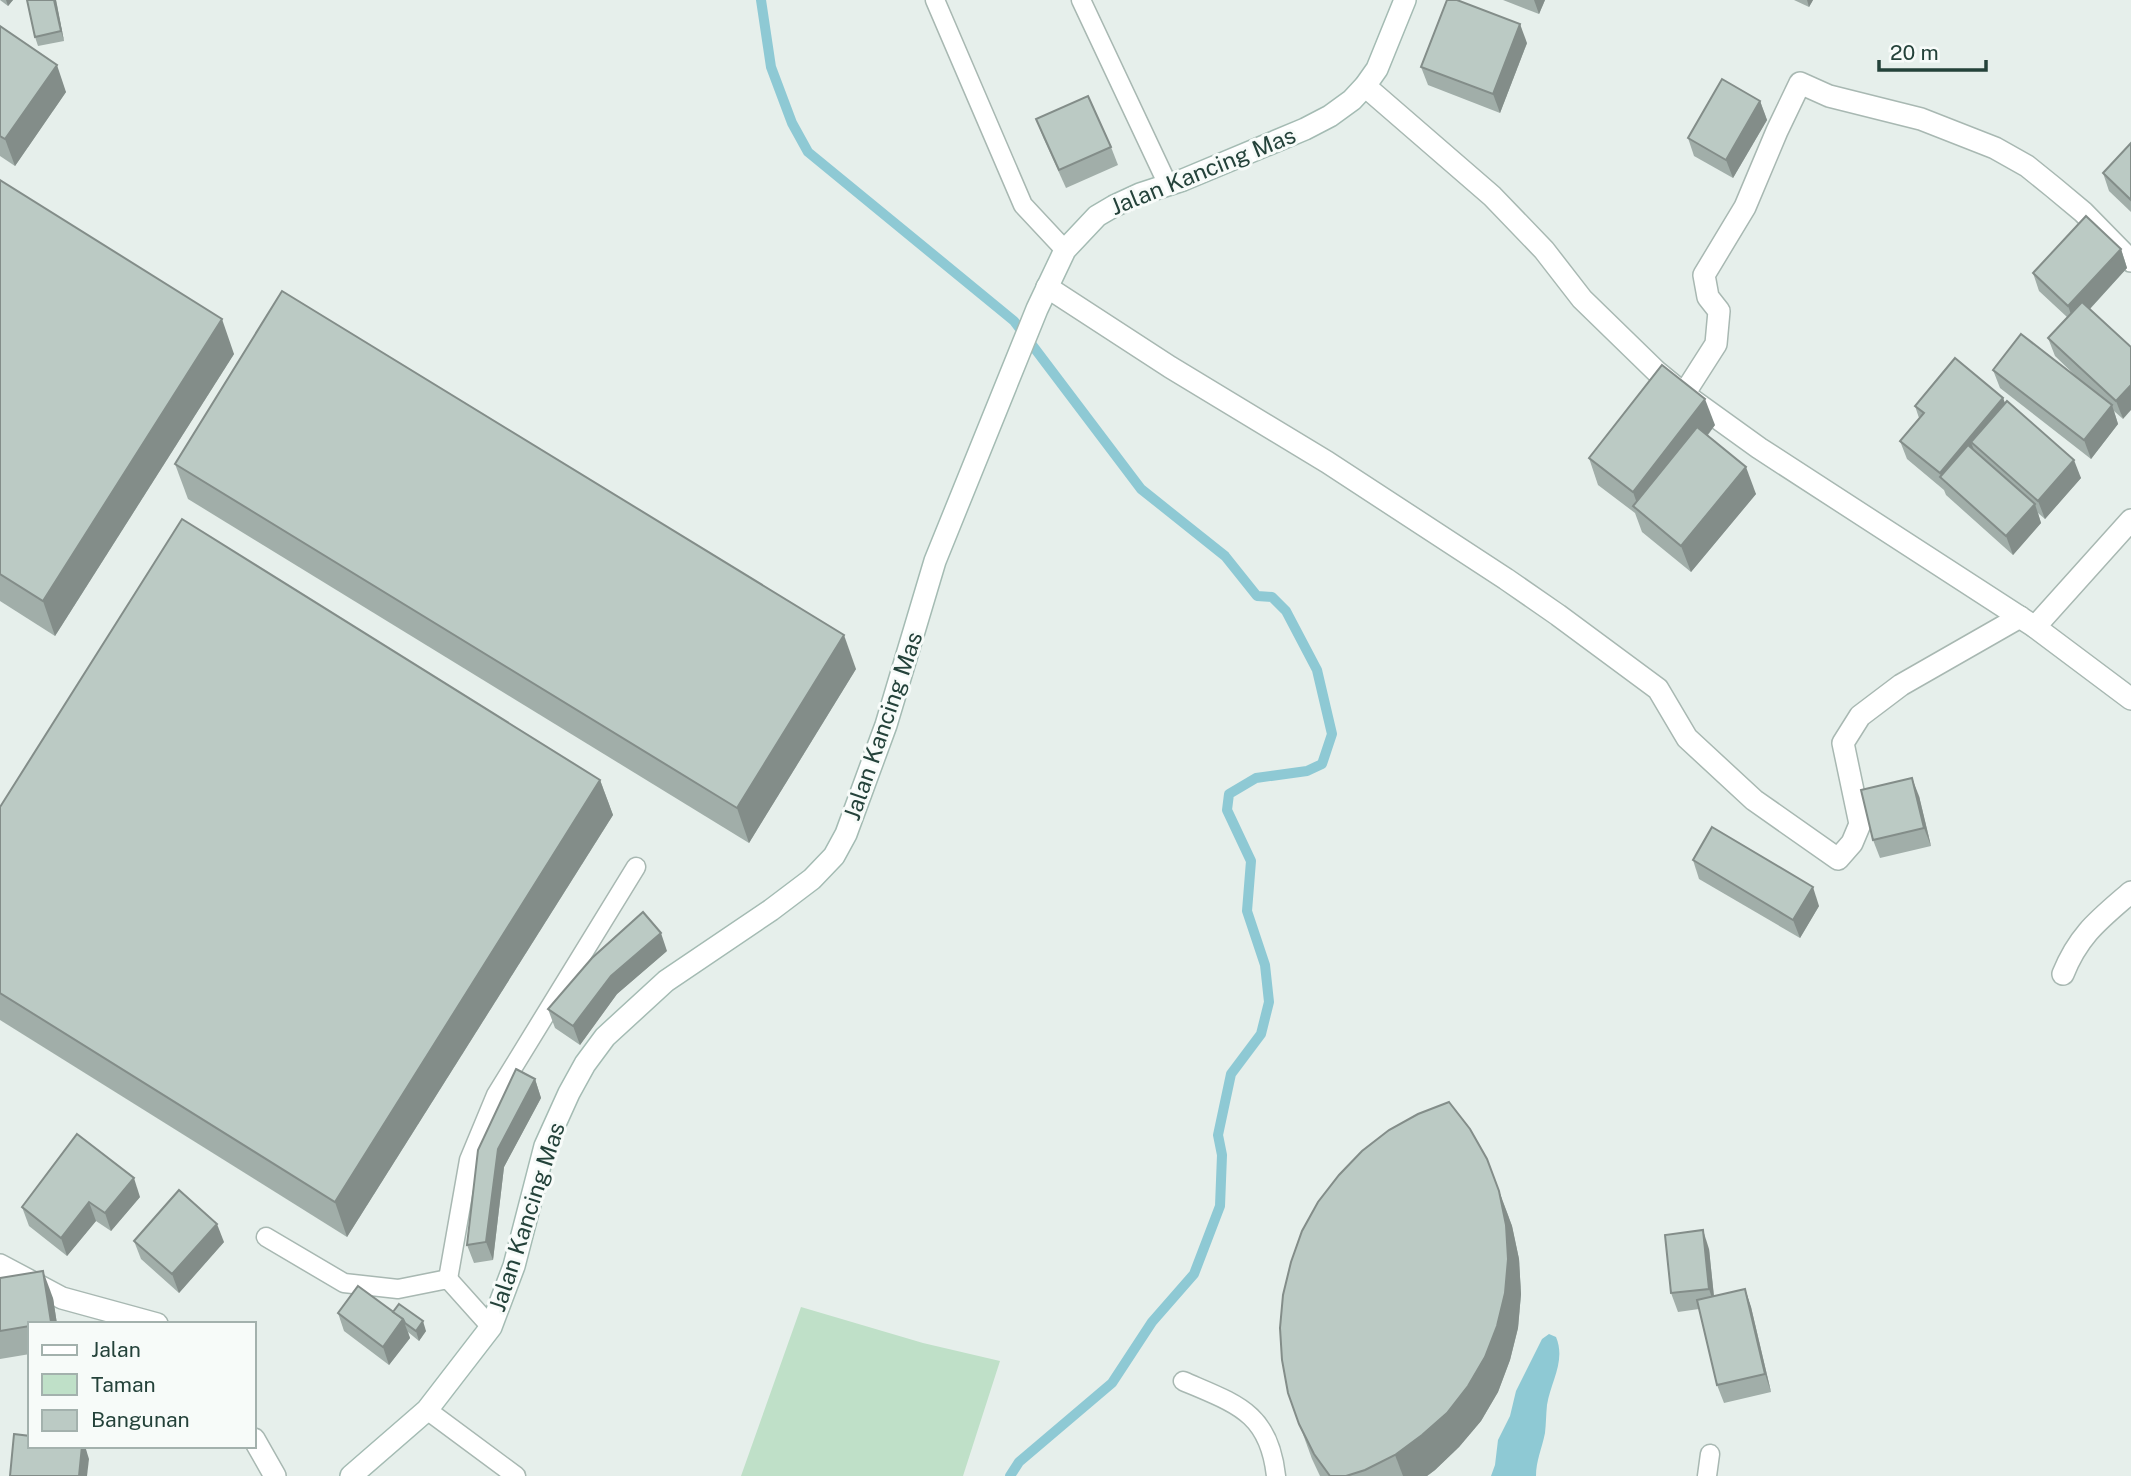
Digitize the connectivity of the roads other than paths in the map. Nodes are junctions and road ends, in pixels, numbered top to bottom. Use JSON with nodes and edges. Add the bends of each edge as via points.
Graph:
{"nodes":[{"id":1,"x":936,"y":0,"type":"edge"},
{"id":2,"x":1081,"y":0,"type":"edge"},
{"id":3,"x":1405,"y":0,"type":"edge"},
{"id":4,"x":1365,"y":86,"type":"junction"},
{"id":5,"x":1168,"y":185,"type":"junction"},
{"id":6,"x":1065,"y":250,"type":"junction"},
{"id":7,"x":2131,"y":261,"type":"edge"},
{"id":8,"x":1047,"y":287,"type":"junction"},
{"id":9,"x":1684,"y":394,"type":"junction"},
{"id":10,"x":2131,"y":520,"type":"edge"},
{"id":11,"x":2028,"y":622,"type":"junction"},
{"id":12,"x":2131,"y":699,"type":"edge"},
{"id":13,"x":636,"y":867,"type":"dead end"},
{"id":14,"x":2131,"y":892,"type":"edge"},
{"id":15,"x":2063,"y":974,"type":"dead end"},
{"id":16,"x":266,"y":1237,"type":"dead end"},
{"id":17,"x":0,"y":1265,"type":"edge"},
{"id":18,"x":448,"y":1279,"type":"junction"},
{"id":19,"x":151,"y":1322,"type":"edge"},
{"id":20,"x":492,"y":1327,"type":"junction"},
{"id":21,"x":1183,"y":1381,"type":"dead end"},
{"id":22,"x":427,"y":1410,"type":"junction"},
{"id":23,"x":256,"y":1443,"type":"edge"},
{"id":24,"x":1710,"y":1454,"type":"dead end"},
{"id":25,"x":275,"y":1476,"type":"edge"},
{"id":26,"x":351,"y":1476,"type":"edge"},
{"id":27,"x":516,"y":1476,"type":"edge"},
{"id":28,"x":1276,"y":1476,"type":"edge"},
{"id":29,"x":1707,"y":1476,"type":"edge"}],
"edges":[{"from":1,"to":6,"type":"lane","via":[[1023,205]]},
{"from":2,"to":5,"type":"lane"},
{"from":3,"to":4,"type":"street","name":"Jalan Kancing Mas","via":[[1377,69]]},
{"from":4,"to":5,"type":"street","name":"Jalan Kancing Mas","via":[[1330,116],[1305,129]]},
{"from":4,"to":9,"type":"street","via":[[1492,197],[1544,250],[1582,299]]},
{"from":5,"to":6,"type":"street","name":"Jalan Kancing Mas","via":[[1097,216]]},
{"from":6,"to":8,"type":"street","name":"Jalan Kancing Mas"},
{"from":7,"to":9,"type":"street","via":[[2053,187],[1994,148],[1921,119],[1829,96],[1800,83],[1745,207],[1704,275],[1708,298],[1719,311],[1716,344]]},
{"from":8,"to":11,"type":"street","via":[[1339,470],[1558,615],[1658,689],[1687,738],[1754,800],[1838,859],[1852,844],[1860,824],[1843,743],[1860,716],[1901,685]]},
{"from":8,"to":20,"type":"street","name":"Jalan Kancing Mas","via":[[934,561],[886,725],[846,834],[834,856],[812,878],[666,981],[605,1037],[585,1064],[545,1146],[514,1266]]},
{"from":9,"to":11,"type":"street","via":[[1759,448]]},
{"from":10,"to":11,"type":"street"},
{"from":11,"to":12,"type":"street"},
{"from":13,"to":18,"type":"lane","via":[[496,1095],[469,1160]]},
{"from":14,"to":15,"type":"street","via":[[2092,926],[2073,949]]},
{"from":16,"to":18,"type":"lane","via":[[344,1283],[398,1289]]},
{"from":17,"to":19,"type":"street","via":[[62,1298]]},
{"from":18,"to":20,"type":"lane"},
{"from":20,"to":22,"type":"street","name":"Jalan Kancing Mas"},
{"from":21,"to":28,"type":"lane","via":[[1254,1416],[1273,1453]]},
{"from":22,"to":26,"type":"street","name":"Jalan Kancing Mas"},
{"from":22,"to":27,"type":"lane"},
{"from":23,"to":25,"type":"street"},
{"from":24,"to":29,"type":"lane"}]}
